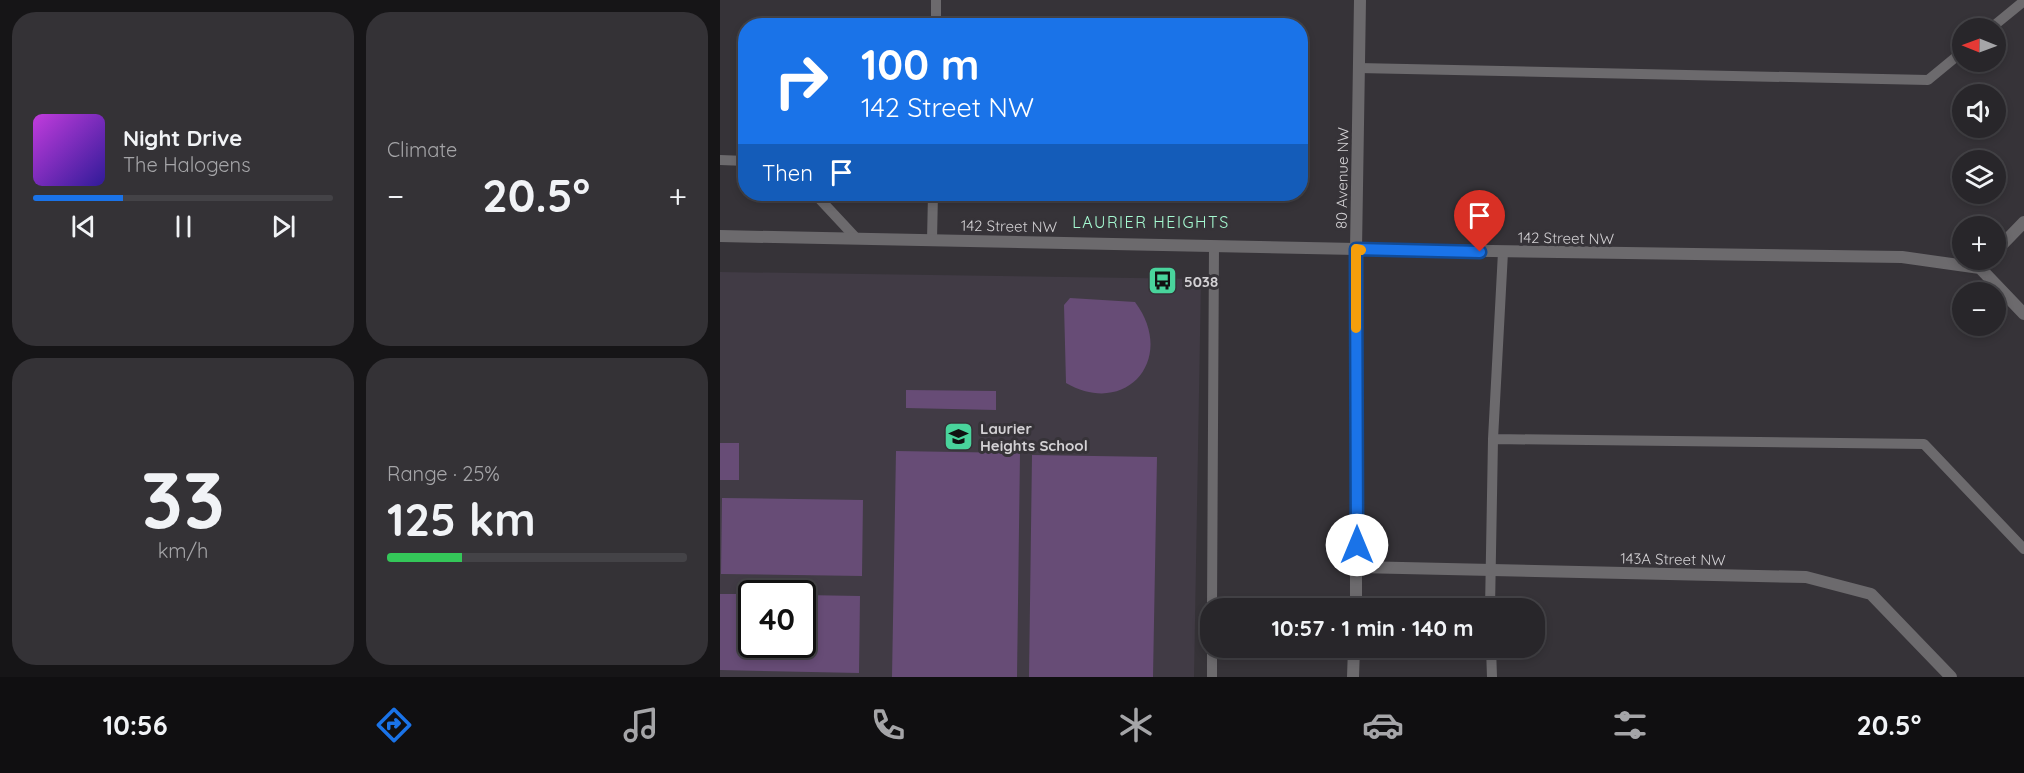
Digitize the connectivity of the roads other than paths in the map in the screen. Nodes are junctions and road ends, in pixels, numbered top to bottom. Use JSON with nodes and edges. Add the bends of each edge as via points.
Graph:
{"nodes":[{"id":1,"x":936,"y":0,"type":"edge"},
{"id":2,"x":1360,"y":0,"type":"edge"},
{"id":3,"x":2024,"y":1,"type":"edge"},
{"id":4,"x":936,"y":18,"type":"edge"},
{"id":5,"x":2003,"y":18,"type":"edge"},
{"id":6,"x":1952,"y":60,"type":"edge"},
{"id":7,"x":1358,"y":68,"type":"junction"},
{"id":8,"x":720,"y":160,"type":"edge"},
{"id":9,"x":738,"y":161,"type":"edge"},
{"id":10,"x":822,"y":201,"type":"edge"},
{"id":11,"x":933,"y":201,"type":"edge"},
{"id":12,"x":2024,"y":222,"type":"edge"},
{"id":13,"x":720,"y":236,"type":"edge"},
{"id":14,"x":856,"y":238,"type":"junction"},
{"id":15,"x":932,"y":240,"type":"junction"},
{"id":16,"x":2006,"y":241,"type":"edge"},
{"id":17,"x":1214,"y":246,"type":"junction"},
{"id":18,"x":1356,"y":249,"type":"junction"},
{"id":19,"x":1503,"y":252,"type":"junction"},
{"id":20,"x":1952,"y":262,"type":"edge"},
{"id":21,"x":1989,"y":270,"type":"edge"},
{"id":22,"x":2024,"y":314,"type":"edge"},
{"id":23,"x":1493,"y":439,"type":"junction"},
{"id":24,"x":2024,"y":549,"type":"edge"},
{"id":25,"x":1357,"y":567,"type":"junction"},
{"id":26,"x":1489,"y":570,"type":"junction"},
{"id":27,"x":1212,"y":598,"type":"edge"},
{"id":28,"x":1356,"y":598,"type":"edge"},
{"id":29,"x":1490,"y":598,"type":"edge"},
{"id":30,"x":1212,"y":658,"type":"edge"},
{"id":31,"x":1354,"y":658,"type":"edge"},
{"id":32,"x":1491,"y":658,"type":"edge"},
{"id":33,"x":1212,"y":677,"type":"edge"},
{"id":34,"x":1353,"y":677,"type":"edge"},
{"id":35,"x":1492,"y":677,"type":"edge"},
{"id":36,"x":1951,"y":677,"type":"edge"}],
"edges":[{"from":1,"to":4,"type":"lane"},
{"from":2,"to":7,"type":"street","name":"80 Avenue NW"},
{"from":3,"to":5,"type":"lane"},
{"from":6,"to":7,"type":"lane","via":[[1928,80]]},
{"from":7,"to":18,"type":"street","name":"80 Avenue NW"},
{"from":8,"to":9,"type":"lane"},
{"from":10,"to":14,"type":"lane"},
{"from":11,"to":15,"type":"lane"},
{"from":12,"to":16,"type":"street"},
{"from":13,"to":14,"type":"street","name":"142 Street NW"},
{"from":14,"to":15,"type":"street","name":"142 Street NW"},
{"from":15,"to":17,"type":"street","name":"142 Street NW"},
{"from":17,"to":18,"type":"street","name":"142 Street NW"},
{"from":17,"to":27,"type":"lane"},
{"from":18,"to":19,"type":"street","name":"142 Street NW"},
{"from":18,"to":25,"type":"street","name":"80 Avenue NW"},
{"from":19,"to":20,"type":"street","name":"142 Street NW"},
{"from":19,"to":23,"type":"lane"},
{"from":21,"to":22,"type":"street"},
{"from":23,"to":24,"type":"lane","via":[[1924,444]]},
{"from":23,"to":26,"type":"lane"},
{"from":25,"to":26,"type":"street","name":"143A Street NW"},
{"from":25,"to":28,"type":"street","name":"80 Avenue NW"},
{"from":26,"to":29,"type":"lane"},
{"from":26,"to":36,"type":"street","name":"143A Street NW","via":[[1806,577],[1871,594]]},
{"from":30,"to":33,"type":"lane"},
{"from":31,"to":34,"type":"street"},
{"from":32,"to":35,"type":"lane"}]}
